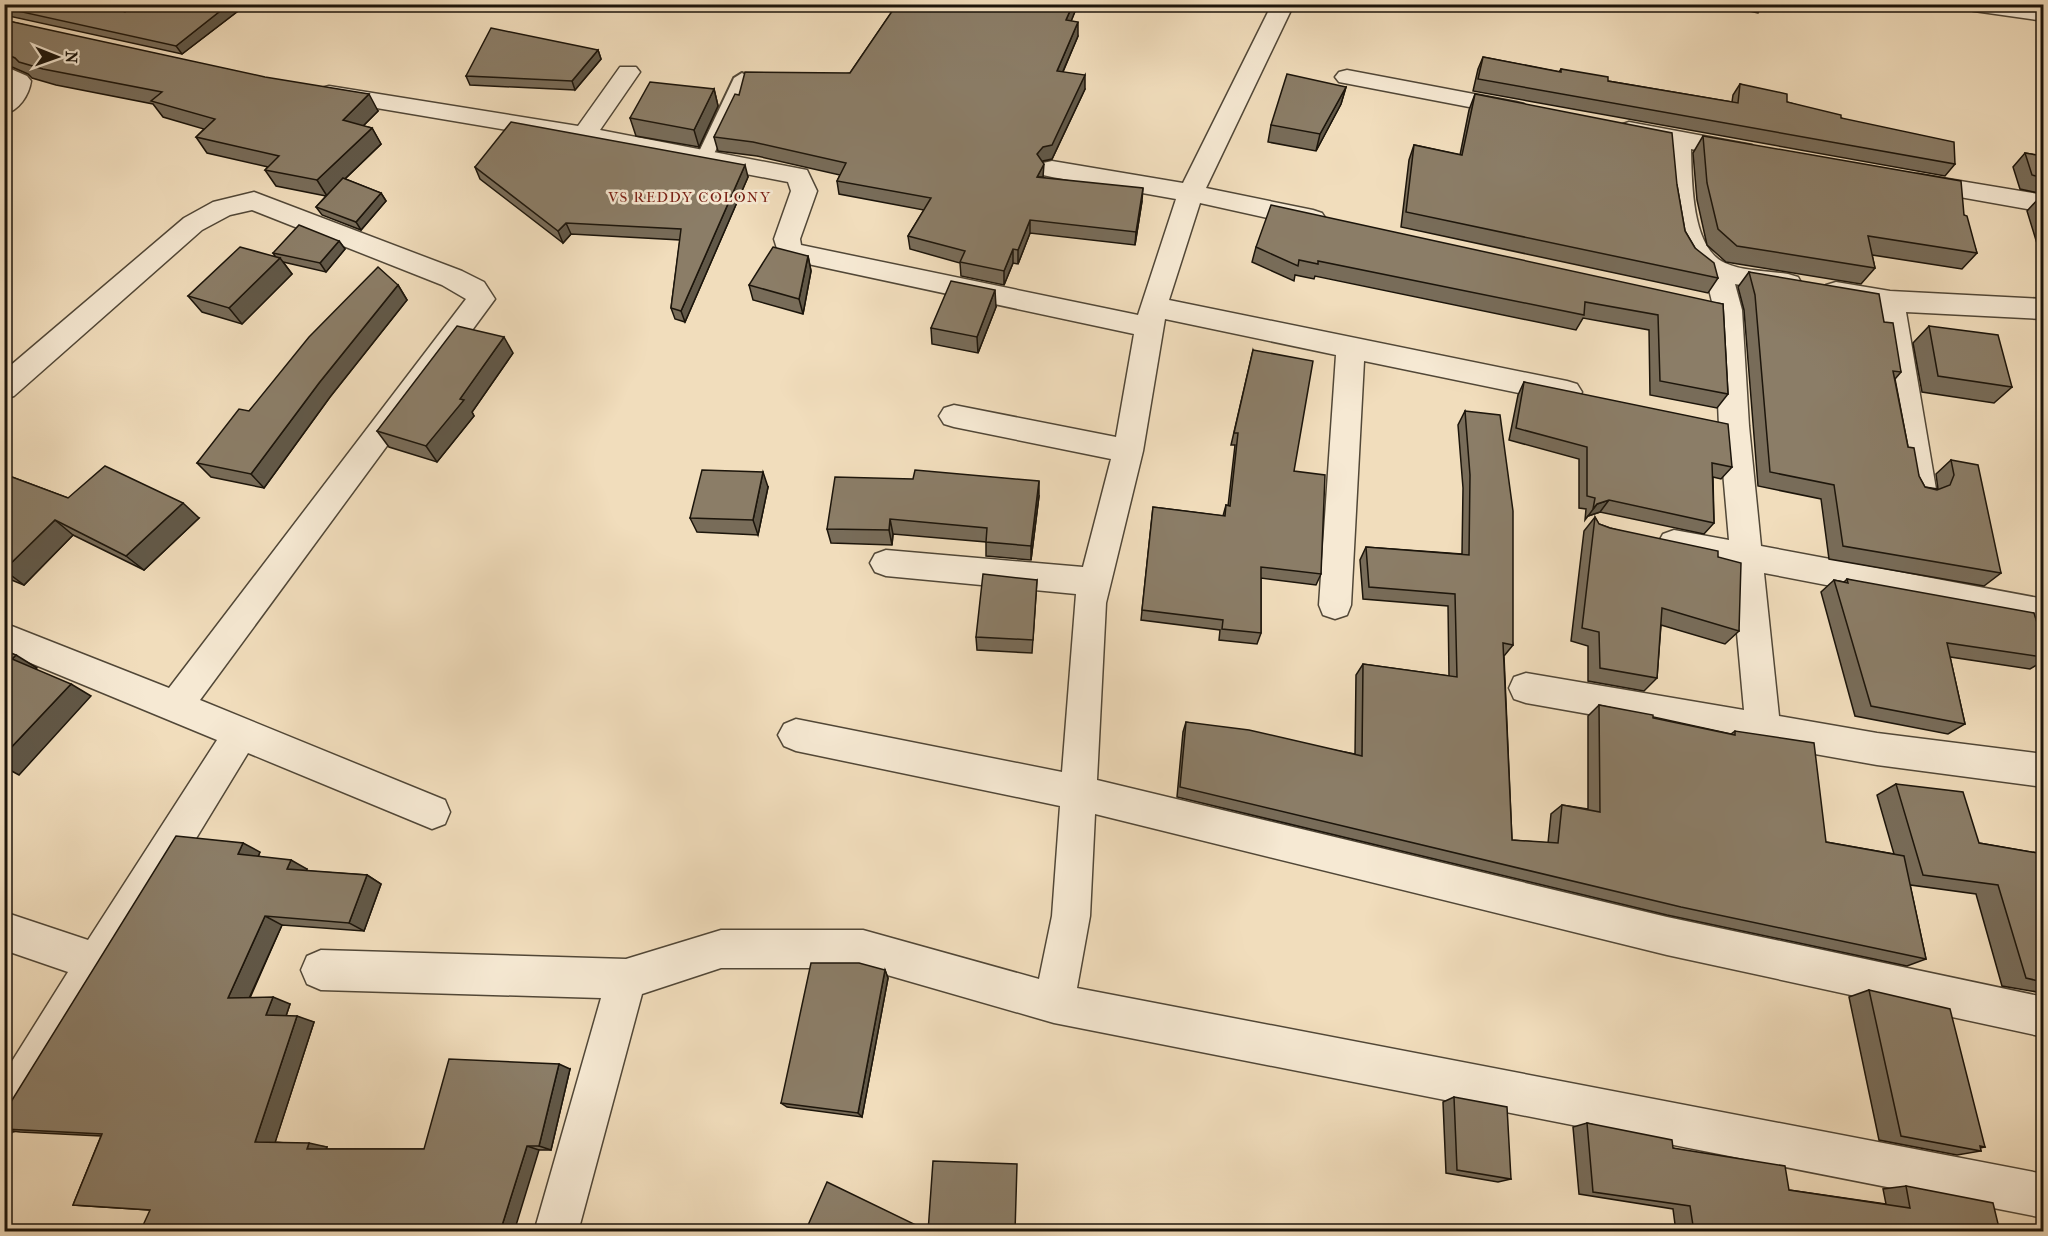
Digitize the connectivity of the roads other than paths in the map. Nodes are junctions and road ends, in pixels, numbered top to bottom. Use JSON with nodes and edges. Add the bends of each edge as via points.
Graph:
{"nodes":[{"id":1,"x":1283,"y":4,"type":"edge"},
{"id":2,"x":1974,"y":4,"type":"edge"},
{"id":3,"x":2043,"y":14,"type":"edge"},
{"id":4,"x":628,"y":72,"type":"dead end"},
{"id":5,"x":4,"y":73,"type":"edge"},
{"id":6,"x":1347,"y":76,"type":"dead end"},
{"id":7,"x":742,"y":78,"type":"edge"},
{"id":8,"x":302,"y":88,"type":"edge"},
{"id":9,"x":4,"y":107,"type":"edge"},
{"id":10,"x":1541,"y":114,"type":"edge"},
{"id":11,"x":1610,"y":127,"type":"edge"},
{"id":12,"x":584,"y":135,"type":"junction"},
{"id":13,"x":1678,"y":140,"type":"junction"},
{"id":14,"x":1761,"y":154,"type":"edge"},
{"id":15,"x":705,"y":156,"type":"junction"},
{"id":16,"x":1053,"y":169,"type":"dead end"},
{"id":17,"x":1890,"y":177,"type":"edge"},
{"id":18,"x":1191,"y":193,"type":"junction"},
{"id":19,"x":2043,"y":204,"type":"edge"},
{"id":20,"x":1340,"y":225,"type":"edge"},
{"id":21,"x":1718,"y":272,"type":"junction"},
{"id":22,"x":1890,"y":301,"type":"junction"},
{"id":23,"x":2043,"y":309,"type":"edge"},
{"id":24,"x":1151,"y":317,"type":"junction"},
{"id":25,"x":1351,"y":348,"type":"junction"},
{"id":26,"x":4,"y":388,"type":"edge"},
{"id":27,"x":1595,"y":397,"type":"edge"},
{"id":28,"x":954,"y":416,"type":"dead end"},
{"id":29,"x":1128,"y":451,"type":"junction"},
{"id":30,"x":1921,"y":489,"type":"edge"},
{"id":31,"x":1645,"y":537,"type":"edge"},
{"id":32,"x":1746,"y":559,"type":"junction"},
{"id":33,"x":886,"y":563,"type":"dead end"},
{"id":34,"x":1095,"y":582,"type":"junction"},
{"id":35,"x":1335,"y":605,"type":"dead end"},
{"id":36,"x":2043,"y":613,"type":"edge"},
{"id":37,"x":4,"y":637,"type":"edge"},
{"id":38,"x":1526,"y":688,"type":"dead end"},
{"id":39,"x":176,"y":705,"type":"junction"},
{"id":40,"x":1763,"y":729,"type":"junction"},
{"id":41,"x":240,"y":735,"type":"junction"},
{"id":42,"x":796,"y":735,"type":"dead end"},
{"id":43,"x":2043,"y":771,"type":"edge"},
{"id":44,"x":1080,"y":794,"type":"junction"},
{"id":45,"x":432,"y":812,"type":"dead end"},
{"id":46,"x":4,"y":931,"type":"edge"},
{"id":47,"x":96,"y":962,"type":"junction"},
{"id":48,"x":321,"y":970,"type":"dead end"},
{"id":49,"x":626,"y":979,"type":"junction"},
{"id":50,"x":1053,"y":1003,"type":"junction"},
{"id":51,"x":2043,"y":1017,"type":"edge"},
{"id":52,"x":4,"y":1114,"type":"edge"},
{"id":53,"x":2043,"y":1196,"type":"edge"},
{"id":54,"x":556,"y":1232,"type":"edge"}],
"edges":[{"from":1,"to":18,"type":"street"},
{"from":2,"to":3,"type":"street"},
{"from":4,"to":12,"type":"street"},
{"from":5,"to":9,"type":"street","via":[[19,81],[18,91]]},
{"from":6,"to":10,"type":"street"},
{"from":7,"to":15,"type":"lane"},
{"from":8,"to":12,"type":"street"},
{"from":11,"to":13,"type":"street"},
{"from":12,"to":15,"type":"street"},
{"from":13,"to":14,"type":"street"},
{"from":13,"to":21,"type":"street","via":[[1690,240],[1696,255]]},
{"from":15,"to":24,"type":"street","via":[[798,176],[804,191],[787,238],[789,252]]},
{"from":16,"to":18,"type":"street"},
{"from":17,"to":19,"type":"street"},
{"from":18,"to":20,"type":"street"},
{"from":18,"to":24,"type":"street"},
{"from":21,"to":22,"type":"street"},
{"from":21,"to":32,"type":"street","via":[[1722,423]]},
{"from":22,"to":23,"type":"street"},
{"from":22,"to":30,"type":"street"},
{"from":24,"to":25,"type":"street"},
{"from":24,"to":29,"type":"street"},
{"from":25,"to":27,"type":"street"},
{"from":25,"to":35,"type":"street"},
{"from":26,"to":39,"type":"street","via":[[193,224],[222,208],[254,201],[452,278],[474,289],[481,299]]},
{"from":28,"to":29,"type":"street"},
{"from":29,"to":34,"type":"street"},
{"from":31,"to":32,"type":"street"},
{"from":32,"to":36,"type":"street"},
{"from":32,"to":40,"type":"street"},
{"from":33,"to":34,"type":"street"},
{"from":34,"to":44,"type":"street","via":[[1090,603]]},
{"from":37,"to":39,"type":"street"},
{"from":38,"to":40,"type":"street"},
{"from":39,"to":41,"type":"street"},
{"from":40,"to":43,"type":"street"},
{"from":41,"to":45,"type":"street"},
{"from":41,"to":47,"type":"street"},
{"from":42,"to":44,"type":"street"},
{"from":44,"to":50,"type":"street","via":[[1071,916]]},
{"from":44,"to":51,"type":"street","via":[[1666,936]]},
{"from":46,"to":47,"type":"street"},
{"from":47,"to":52,"type":"street"},
{"from":48,"to":49,"type":"street"},
{"from":49,"to":50,"type":"street","via":[[721,949],[863,949]]},
{"from":49,"to":54,"type":"street"},
{"from":50,"to":53,"type":"street"}]}
